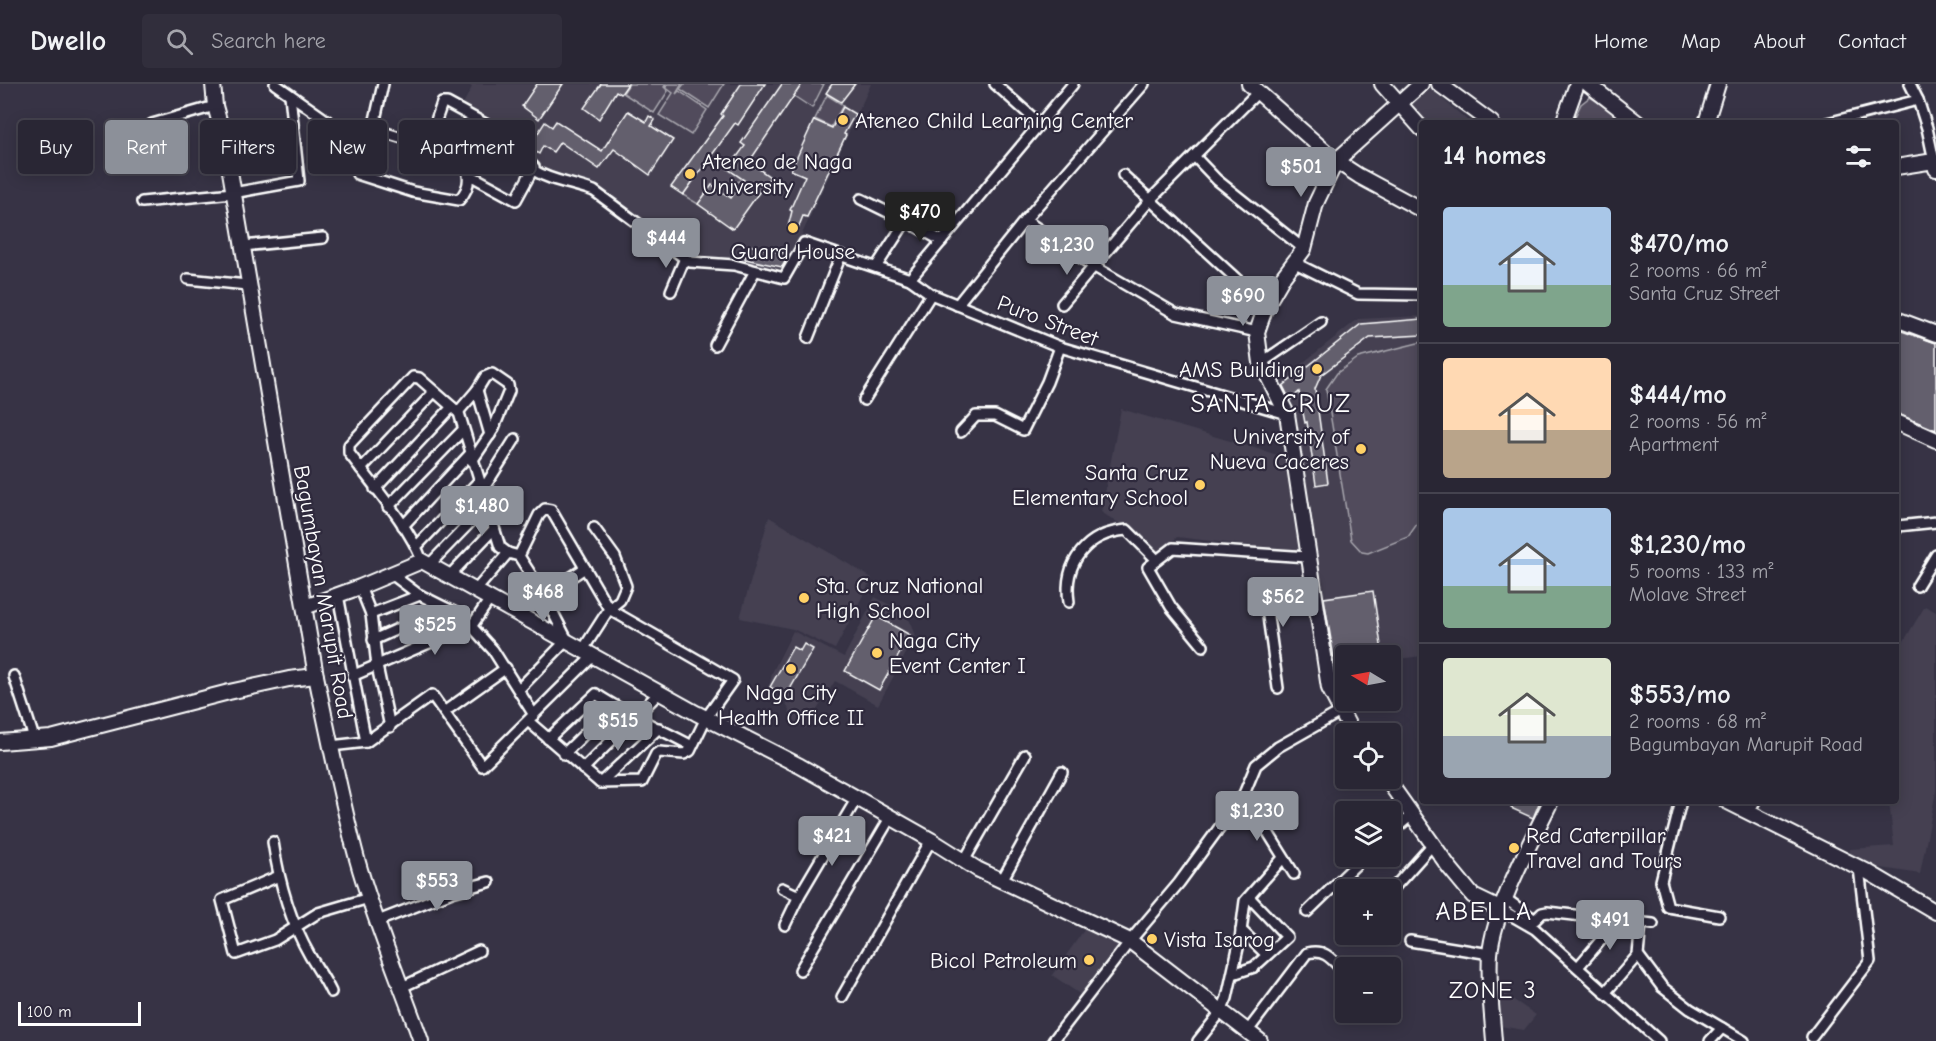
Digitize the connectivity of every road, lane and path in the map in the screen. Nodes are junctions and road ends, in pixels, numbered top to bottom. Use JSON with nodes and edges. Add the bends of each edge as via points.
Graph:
{"nodes":[{"id":1,"x":213,"y":84,"type":"edge"},
{"id":2,"x":275,"y":84,"type":"edge"},
{"id":3,"x":383,"y":84,"type":"edge"},
{"id":4,"x":995,"y":84,"type":"edge"},
{"id":5,"x":1073,"y":84,"type":"edge"},
{"id":6,"x":1144,"y":84,"type":"edge"},
{"id":7,"x":1382,"y":84,"type":"edge"},
{"id":8,"x":1421,"y":84,"type":"edge"},
{"id":9,"x":1439,"y":84,"type":"edge"},
{"id":10,"x":1576,"y":84,"type":"edge"},
{"id":11,"x":1588,"y":84,"type":"edge"},
{"id":12,"x":1718,"y":84,"type":"edge"},
{"id":13,"x":1910,"y":84,"type":"edge"},
{"id":14,"x":1253,"y":87,"type":"edge"},
{"id":15,"x":290,"y":95,"type":"junction"},
{"id":16,"x":1918,"y":100,"type":"junction"},
{"id":17,"x":1398,"y":105,"type":"junction"},
{"id":18,"x":215,"y":106,"type":"junction"},
{"id":19,"x":166,"y":120,"type":"edge"},
{"id":20,"x":219,"y":120,"type":"edge"},
{"id":21,"x":325,"y":120,"type":"edge"},
{"id":22,"x":375,"y":120,"type":"edge"},
{"id":23,"x":436,"y":120,"type":"edge"},
{"id":24,"x":478,"y":120,"type":"edge"},
{"id":25,"x":1487,"y":120,"type":"edge"},
{"id":26,"x":1564,"y":120,"type":"edge"},
{"id":27,"x":1634,"y":120,"type":"edge"},
{"id":28,"x":1707,"y":120,"type":"edge"},
{"id":29,"x":1839,"y":120,"type":"edge"},
{"id":30,"x":1040,"y":124,"type":"junction"},
{"id":31,"x":1419,"y":126,"type":"edge"},
{"id":32,"x":1194,"y":156,"type":"junction"},
{"id":33,"x":1336,"y":161,"type":"junction"},
{"id":34,"x":1935,"y":163,"type":"edge"},
{"id":35,"x":1899,"y":167,"type":"edge"},
{"id":36,"x":535,"y":171,"type":"edge"},
{"id":37,"x":229,"y":174,"type":"edge"},
{"id":38,"x":357,"y":174,"type":"edge"},
{"id":39,"x":531,"y":174,"type":"edge"},
{"id":40,"x":470,"y":175,"type":"joint"},
{"id":41,"x":1123,"y":175,"type":"dead end"},
{"id":42,"x":232,"y":193,"type":"junction"},
{"id":43,"x":861,"y":199,"type":"dead end"},
{"id":44,"x":1150,"y":200,"type":"junction"},
{"id":45,"x":142,"y":202,"type":"dead end"},
{"id":46,"x":1419,"y":208,"type":"edge"},
{"id":47,"x":1025,"y":220,"type":"junction"},
{"id":48,"x":906,"y":221,"type":"junction"},
{"id":49,"x":323,"y":238,"type":"dead end"},
{"id":50,"x":942,"y":241,"type":"junction"},
{"id":51,"x":243,"y":246,"type":"junction"},
{"id":52,"x":1304,"y":249,"type":"junction"},
{"id":53,"x":841,"y":255,"type":"junction"},
{"id":54,"x":685,"y":258,"type":"junction"},
{"id":55,"x":1293,"y":262,"type":"junction"},
{"id":56,"x":1093,"y":266,"type":"junction"},
{"id":57,"x":876,"y":267,"type":"junction"},
{"id":58,"x":755,"y":271,"type":"junction"},
{"id":59,"x":188,"y":279,"type":"dead end"},
{"id":60,"x":910,"y":279,"type":"junction"},
{"id":61,"x":247,"y":285,"type":"junction"},
{"id":62,"x":671,"y":291,"type":"dead end"},
{"id":63,"x":931,"y":294,"type":"junction"},
{"id":64,"x":1419,"y":295,"type":"edge"},
{"id":65,"x":1062,"y":304,"type":"dead end"},
{"id":66,"x":957,"y":305,"type":"junction"},
{"id":67,"x":1266,"y":306,"type":"junction"},
{"id":68,"x":1899,"y":320,"type":"edge"},
{"id":69,"x":1321,"y":322,"type":"dead end"},
{"id":70,"x":1257,"y":332,"type":"junction"},
{"id":71,"x":1936,"y":334,"type":"edge"},
{"id":72,"x":808,"y":338,"type":"dead end"},
{"id":73,"x":715,"y":345,"type":"dead end"},
{"id":74,"x":1059,"y":347,"type":"junction"},
{"id":75,"x":1261,"y":363,"type":"junction"},
{"id":76,"x":477,"y":390,"type":"junction"},
{"id":77,"x":434,"y":392,"type":"junction"},
{"id":78,"x":864,"y":400,"type":"dead end"},
{"id":79,"x":455,"y":409,"type":"junction"},
{"id":80,"x":1287,"y":414,"type":"junction"},
{"id":81,"x":1899,"y":423,"type":"edge"},
{"id":82,"x":463,"y":430,"type":"junction"},
{"id":83,"x":961,"y":432,"type":"dead end"},
{"id":84,"x":490,"y":435,"type":"junction"},
{"id":85,"x":515,"y":439,"type":"dead end"},
{"id":86,"x":1936,"y":440,"type":"edge"},
{"id":87,"x":471,"y":458,"type":"junction"},
{"id":88,"x":361,"y":469,"type":"junction"},
{"id":89,"x":479,"y":481,"type":"junction"},
{"id":90,"x":375,"y":489,"type":"junction"},
{"id":91,"x":482,"y":491,"type":"junction"},
{"id":92,"x":486,"y":506,"type":"junction"},
{"id":93,"x":388,"y":507,"type":"junction"},
{"id":94,"x":1936,"y":522,"type":"edge"},
{"id":95,"x":403,"y":526,"type":"junction"},
{"id":96,"x":1899,"y":526,"type":"edge"},
{"id":97,"x":594,"y":528,"type":"dead end"},
{"id":98,"x":494,"y":530,"type":"junction"},
{"id":99,"x":417,"y":546,"type":"junction"},
{"id":100,"x":508,"y":553,"type":"junction"},
{"id":101,"x":519,"y":556,"type":"junction"},
{"id":102,"x":1308,"y":557,"type":"junction"},
{"id":103,"x":1157,"y":560,"type":"junction"},
{"id":104,"x":1935,"y":561,"type":"edge"},
{"id":105,"x":425,"y":563,"type":"junction"},
{"id":106,"x":585,"y":568,"type":"junction"},
{"id":107,"x":390,"y":573,"type":"junction"},
{"id":108,"x":448,"y":576,"type":"junction"},
{"id":109,"x":1313,"y":586,"type":"junction"},
{"id":110,"x":1917,"y":586,"type":"dead end"},
{"id":111,"x":360,"y":588,"type":"junction"},
{"id":112,"x":475,"y":591,"type":"junction"},
{"id":113,"x":338,"y":595,"type":"junction"},
{"id":114,"x":420,"y":595,"type":"junction"},
{"id":115,"x":544,"y":595,"type":"junction"},
{"id":116,"x":490,"y":599,"type":"junction"},
{"id":117,"x":1069,"y":602,"type":"dead end"},
{"id":118,"x":305,"y":607,"type":"junction"},
{"id":119,"x":445,"y":608,"type":"junction"},
{"id":120,"x":609,"y":609,"type":"junction"},
{"id":121,"x":371,"y":614,"type":"junction"},
{"id":122,"x":471,"y":625,"type":"junction"},
{"id":123,"x":373,"y":640,"type":"junction"},
{"id":124,"x":567,"y":640,"type":"junction"},
{"id":125,"x":1203,"y":646,"type":"dead end"},
{"id":126,"x":587,"y":654,"type":"junction"},
{"id":127,"x":376,"y":666,"type":"junction"},
{"id":128,"x":506,"y":668,"type":"junction"},
{"id":129,"x":14,"y":676,"type":"dead end"},
{"id":130,"x":316,"y":676,"type":"junction"},
{"id":131,"x":352,"y":676,"type":"junction"},
{"id":132,"x":520,"y":688,"type":"junction"},
{"id":133,"x":1278,"y":688,"type":"dead end"},
{"id":134,"x":659,"y":693,"type":"junction"},
{"id":135,"x":613,"y":706,"type":"junction"},
{"id":136,"x":444,"y":712,"type":"junction"},
{"id":137,"x":1340,"y":712,"type":"junction"},
{"id":138,"x":637,"y":716,"type":"junction"},
{"id":139,"x":531,"y":718,"type":"junction"},
{"id":140,"x":706,"y":718,"type":"junction"},
{"id":141,"x":1346,"y":723,"type":"edge"},
{"id":142,"x":390,"y":727,"type":"junction"},
{"id":143,"x":659,"y":728,"type":"junction"},
{"id":144,"x":34,"y":738,"type":"junction"},
{"id":145,"x":548,"y":739,"type":"junction"},
{"id":146,"x":0,"y":742,"type":"edge"},
{"id":147,"x":366,"y":742,"type":"junction"},
{"id":148,"x":331,"y":746,"type":"junction"},
{"id":149,"x":692,"y":747,"type":"junction"},
{"id":150,"x":564,"y":754,"type":"junction"},
{"id":151,"x":1025,"y":755,"type":"dead end"},
{"id":152,"x":583,"y":769,"type":"junction"},
{"id":153,"x":1062,"y":772,"type":"dead end"},
{"id":154,"x":600,"y":783,"type":"junction"},
{"id":155,"x":1394,"y":789,"type":"edge"},
{"id":156,"x":1244,"y":794,"type":"junction"},
{"id":157,"x":856,"y":798,"type":"junction"},
{"id":158,"x":1550,"y":804,"type":"edge"},
{"id":159,"x":1680,"y":804,"type":"edge"},
{"id":160,"x":1752,"y":806,"type":"edge"},
{"id":161,"x":1413,"y":814,"type":"junction"},
{"id":162,"x":890,"y":818,"type":"junction"},
{"id":163,"x":1401,"y":824,"type":"edge"},
{"id":164,"x":931,"y":840,"type":"junction"},
{"id":165,"x":273,"y":842,"type":"dead end"},
{"id":166,"x":1434,"y":843,"type":"junction"},
{"id":167,"x":1283,"y":858,"type":"junction"},
{"id":168,"x":964,"y":861,"type":"junction"},
{"id":169,"x":1354,"y":867,"type":"edge"},
{"id":170,"x":1859,"y":868,"type":"junction"},
{"id":171,"x":1294,"y":874,"type":"dead end"},
{"id":172,"x":279,"y":876,"type":"junction"},
{"id":173,"x":1401,"y":880,"type":"edge"},
{"id":174,"x":489,"y":882,"type":"dead end"},
{"id":175,"x":1001,"y":882,"type":"junction"},
{"id":176,"x":782,"y":888,"type":"dead end"},
{"id":177,"x":799,"y":896,"type":"junction"},
{"id":178,"x":1249,"y":897,"type":"junction"},
{"id":179,"x":369,"y":898,"type":"junction"},
{"id":180,"x":1510,"y":909,"type":"junction"},
{"id":181,"x":1307,"y":912,"type":"dead end"},
{"id":182,"x":1936,"y":912,"type":"edge"},
{"id":183,"x":1719,"y":916,"type":"dead end"},
{"id":184,"x":1605,"y":918,"type":"junction"},
{"id":185,"x":378,"y":921,"type":"junction"},
{"id":186,"x":1641,"y":922,"type":"junction"},
{"id":187,"x":1653,"y":924,"type":"dead end"},
{"id":188,"x":785,"y":925,"type":"dead end"},
{"id":189,"x":296,"y":926,"type":"junction"},
{"id":190,"x":1241,"y":930,"type":"junction"},
{"id":191,"x":1130,"y":941,"type":"junction"},
{"id":192,"x":1410,"y":942,"type":"dead end"},
{"id":193,"x":479,"y":951,"type":"dead end"},
{"id":194,"x":1490,"y":954,"type":"junction"},
{"id":195,"x":1267,"y":955,"type":"junction"},
{"id":196,"x":1638,"y":955,"type":"junction"},
{"id":197,"x":1335,"y":962,"type":"edge"},
{"id":198,"x":1578,"y":967,"type":"junction"},
{"id":199,"x":800,"y":970,"type":"dead end"},
{"id":200,"x":1233,"y":974,"type":"junction"},
{"id":201,"x":402,"y":987,"type":"junction"},
{"id":202,"x":331,"y":992,"type":"dead end"},
{"id":203,"x":1605,"y":993,"type":"junction"},
{"id":204,"x":842,"y":997,"type":"dead end"},
{"id":205,"x":1221,"y":1012,"type":"junction"},
{"id":206,"x":1722,"y":1028,"type":"junction"},
{"id":207,"x":1247,"y":1032,"type":"junction"},
{"id":208,"x":1812,"y":1037,"type":"dead end"},
{"id":209,"x":421,"y":1041,"type":"edge"},
{"id":210,"x":1053,"y":1041,"type":"edge"},
{"id":211,"x":1197,"y":1041,"type":"edge"},
{"id":212,"x":1260,"y":1041,"type":"edge"},
{"id":213,"x":1494,"y":1041,"type":"edge"},
{"id":214,"x":1659,"y":1041,"type":"edge"},
{"id":215,"x":1710,"y":1041,"type":"edge"},
{"id":216,"x":1744,"y":1041,"type":"edge"}],
"edges":[{"from":1,"to":18,"type":"street","name":"Bagumbayan Marupit Road"},
{"from":2,"to":15,"type":"street"},
{"from":3,"to":22,"type":"street"},
{"from":4,"to":30,"type":"street"},
{"from":5,"to":30,"type":"street"},
{"from":6,"to":47,"type":"street"},
{"from":7,"to":17,"type":"street"},
{"from":8,"to":17,"type":"street"},
{"from":9,"to":25,"type":"street"},
{"from":10,"to":26,"type":"street"},
{"from":11,"to":27,"type":"street"},
{"from":12,"to":28,"type":"street"},
{"from":13,"to":16,"type":"street"},
{"from":14,"to":32,"type":"street"},
{"from":14,"to":33,"type":"street"},
{"from":15,"to":21,"type":"street"},
{"from":15,"to":42,"type":"street","via":[[299,181]]},
{"from":16,"to":29,"type":"street"},
{"from":16,"to":34,"type":"street"},
{"from":17,"to":31,"type":"street"},
{"from":17,"to":33,"type":"street"},
{"from":18,"to":19,"type":"street"},
{"from":18,"to":20,"type":"street","name":"Bagumbayan Marupit Road"},
{"from":23,"to":24,"type":"street","via":[[442,103],[447,103]]},
{"from":30,"to":50,"type":"street"},
{"from":32,"to":44,"type":"street"},
{"from":32,"to":52,"type":"street","via":[[1217,180]]},
{"from":33,"to":46,"type":"street"},
{"from":33,"to":52,"type":"street","via":[[1316,203]]},
{"from":34,"to":35,"type":"street"},
{"from":36,"to":54,"type":"street","via":[[594,191]]},
{"from":37,"to":42,"type":"street","name":"Bagumbayan Marupit Road"},
{"from":38,"to":40,"type":"street","via":[[413,192],[459,200],[467,192]]},
{"from":39,"to":40,"type":"street","via":[[516,200]]},
{"from":41,"to":44,"type":"street"},
{"from":42,"to":45,"type":"street"},
{"from":42,"to":51,"type":"street","name":"Bagumbayan Marupit Road"},
{"from":43,"to":48,"type":"street"},
{"from":44,"to":56,"type":"street"},
{"from":44,"to":67,"type":"street"},
{"from":47,"to":56,"type":"street"},
{"from":47,"to":66,"type":"street"},
{"from":48,"to":50,"type":"street"},
{"from":48,"to":57,"type":"street"},
{"from":49,"to":51,"type":"street"},
{"from":50,"to":60,"type":"street"},
{"from":51,"to":61,"type":"street","name":"Bagumbayan Marupit Road"},
{"from":52,"to":55,"type":"street"},
{"from":53,"to":57,"type":"street","name":"Puro Street"},
{"from":53,"to":58,"type":"street","name":"Puro Street","via":[[804,243],[784,278]]},
{"from":53,"to":72,"type":"street"},
{"from":54,"to":58,"type":"street","via":[[690,262]]},
{"from":54,"to":62,"type":"street"},
{"from":55,"to":64,"type":"street","via":[[1358,294]]},
{"from":55,"to":67,"type":"street"},
{"from":56,"to":65,"type":"street"},
{"from":56,"to":70,"type":"street","via":[[1176,314]]},
{"from":57,"to":60,"type":"street","name":"Puro Street"},
{"from":58,"to":73,"type":"street"},
{"from":59,"to":61,"type":"street"},
{"from":60,"to":63,"type":"street","name":"Puro Street"},
{"from":61,"to":118,"type":"street","name":"Bagumbayan Marupit Road"},
{"from":63,"to":66,"type":"street","name":"Puro Street"},
{"from":63,"to":78,"type":"street"},
{"from":66,"to":74,"type":"street","name":"Puro Street"},
{"from":67,"to":70,"type":"street"},
{"from":68,"to":71,"type":"street"},
{"from":69,"to":75,"type":"street"},
{"from":70,"to":75,"type":"street"},
{"from":74,"to":80,"type":"street","name":"Puro Street"},
{"from":74,"to":83,"type":"street","via":[[1023,430],[995,416],[976,416]]},
{"from":75,"to":80,"type":"street"},
{"from":76,"to":79,"type":"street"},
{"from":76,"to":84,"type":"street"},
{"from":76,"to":84,"type":"street","via":[[485,377],[492,374],[508,385]]},
{"from":77,"to":79,"type":"street"},
{"from":77,"to":88,"type":"street"},
{"from":77,"to":88,"type":"street","via":[[413,377],[348,445]]},
{"from":79,"to":82,"type":"street"},
{"from":79,"to":90,"type":"street"},
{"from":80,"to":102,"type":"street"},
{"from":81,"to":86,"type":"street"},
{"from":82,"to":87,"type":"street"},
{"from":82,"to":93,"type":"street"},
{"from":84,"to":87,"type":"street"},
{"from":85,"to":91,"type":"street"},
{"from":87,"to":89,"type":"street"},
{"from":87,"to":95,"type":"street"},
{"from":88,"to":90,"type":"street"},
{"from":89,"to":91,"type":"street"},
{"from":89,"to":99,"type":"street"},
{"from":90,"to":93,"type":"street"},
{"from":91,"to":92,"type":"street"},
{"from":92,"to":98,"type":"street"},
{"from":92,"to":105,"type":"street"},
{"from":93,"to":95,"type":"street"},
{"from":94,"to":96,"type":"street"},
{"from":95,"to":99,"type":"street"},
{"from":97,"to":120,"type":"street","via":[[615,558],[626,585],[620,600]]},
{"from":98,"to":100,"type":"street","via":[[500,547]]},
{"from":98,"to":108,"type":"street"},
{"from":99,"to":105,"type":"street"},
{"from":100,"to":101,"type":"street"},
{"from":100,"to":112,"type":"street"},
{"from":101,"to":106,"type":"street","via":[[539,515],[545,509],[551,510]]},
{"from":101,"to":115,"type":"street"},
{"from":102,"to":103,"type":"street","via":[[1173,548]]},
{"from":102,"to":109,"type":"street"},
{"from":103,"to":117,"type":"street","via":[[1127,530],[1113,531],[1078,555],[1070,569]]},
{"from":103,"to":125,"type":"street","via":[[1148,567],[1171,607]]},
{"from":104,"to":110,"type":"street"},
{"from":105,"to":107,"type":"street"},
{"from":105,"to":108,"type":"street"},
{"from":106,"to":115,"type":"street"},
{"from":106,"to":120,"type":"street"},
{"from":107,"to":111,"type":"street"},
{"from":107,"to":114,"type":"street"},
{"from":108,"to":112,"type":"street"},
{"from":109,"to":133,"type":"street","via":[[1265,595]]},
{"from":109,"to":137,"type":"street","via":[[1329,688]]},
{"from":111,"to":113,"type":"street"},
{"from":111,"to":121,"type":"street"},
{"from":112,"to":116,"type":"street"},
{"from":113,"to":118,"type":"street"},
{"from":113,"to":131,"type":"street"},
{"from":114,"to":119,"type":"street"},
{"from":114,"to":121,"type":"street"},
{"from":115,"to":124,"type":"street"},
{"from":116,"to":122,"type":"street"},
{"from":116,"to":124,"type":"street"},
{"from":118,"to":130,"type":"street","name":"Bagumbayan Marupit Road"},
{"from":119,"to":122,"type":"street"},
{"from":119,"to":123,"type":"street"},
{"from":120,"to":126,"type":"street"},
{"from":120,"to":140,"type":"street","via":[[733,680]]},
{"from":121,"to":123,"type":"street"},
{"from":122,"to":127,"type":"street"},
{"from":122,"to":128,"type":"street"},
{"from":123,"to":127,"type":"street"},
{"from":124,"to":126,"type":"street"},
{"from":124,"to":132,"type":"street"},
{"from":126,"to":134,"type":"street"},
{"from":126,"to":139,"type":"street"},
{"from":127,"to":131,"type":"street"},
{"from":127,"to":142,"type":"street"},
{"from":128,"to":132,"type":"street"},
{"from":128,"to":136,"type":"street"},
{"from":129,"to":144,"type":"street"},
{"from":130,"to":144,"type":"street","via":[[289,679],[51,738]]},
{"from":130,"to":148,"type":"street","name":"Bagumbayan Marupit Road"},
{"from":131,"to":147,"type":"street"},
{"from":132,"to":139,"type":"street"},
{"from":134,"to":138,"type":"street"},
{"from":134,"to":140,"type":"street"},
{"from":135,"to":138,"type":"street"},
{"from":135,"to":145,"type":"street","via":[[596,694]]},
{"from":135,"to":150,"type":"street"},
{"from":136,"to":139,"type":"street","via":[[482,766]]},
{"from":136,"to":142,"type":"street","via":[[432,695]]},
{"from":137,"to":141,"type":"street"},
{"from":137,"to":156,"type":"street","via":[[1278,747],[1256,765]]},
{"from":138,"to":143,"type":"street"},
{"from":138,"to":152,"type":"street"},
{"from":139,"to":145,"type":"street"},
{"from":140,"to":149,"type":"street"},
{"from":140,"to":157,"type":"street"},
{"from":142,"to":147,"type":"street"},
{"from":143,"to":149,"type":"street"},
{"from":143,"to":154,"type":"street"},
{"from":144,"to":146,"type":"street"},
{"from":145,"to":150,"type":"street"},
{"from":147,"to":148,"type":"street"},
{"from":148,"to":179,"type":"street","name":"Bagumbayan Marupit Road"},
{"from":149,"to":154,"type":"street","via":[[684,754],[656,754],[642,782]]},
{"from":150,"to":152,"type":"street"},
{"from":151,"to":168,"type":"street"},
{"from":152,"to":154,"type":"street"},
{"from":153,"to":175,"type":"street"},
{"from":155,"to":161,"type":"street"},
{"from":156,"to":167,"type":"street"},
{"from":156,"to":191,"type":"street","via":[[1179,883]]},
{"from":157,"to":162,"type":"street"},
{"from":157,"to":177,"type":"street"},
{"from":158,"to":180,"type":"street"},
{"from":159,"to":183,"type":"street","via":[[1661,881],[1668,906]]},
{"from":160,"to":170,"type":"street"},
{"from":161,"to":163,"type":"street"},
{"from":161,"to":166,"type":"street"},
{"from":162,"to":164,"type":"street"},
{"from":162,"to":199,"type":"street"},
{"from":164,"to":168,"type":"street"},
{"from":164,"to":204,"type":"street"},
{"from":165,"to":172,"type":"street"},
{"from":166,"to":173,"type":"street"},
{"from":166,"to":180,"type":"street","via":[[1473,896]]},
{"from":167,"to":171,"type":"street"},
{"from":167,"to":178,"type":"street"},
{"from":168,"to":175,"type":"street"},
{"from":169,"to":181,"type":"street"},
{"from":170,"to":182,"type":"street"},
{"from":170,"to":208,"type":"street","via":[[1870,962]]},
{"from":172,"to":189,"type":"street"},
{"from":172,"to":189,"type":"street","via":[[222,900],[236,954],[275,940]]},
{"from":174,"to":185,"type":"street"},
{"from":175,"to":191,"type":"street"},
{"from":176,"to":177,"type":"street"},
{"from":177,"to":188,"type":"street"},
{"from":178,"to":190,"type":"street"},
{"from":178,"to":195,"type":"street","via":[[1287,937]]},
{"from":179,"to":185,"type":"street","name":"Bagumbayan Marupit Road"},
{"from":179,"to":189,"type":"street","via":[[318,913]]},
{"from":180,"to":184,"type":"street","via":[[1535,920],[1547,912]]},
{"from":180,"to":194,"type":"street"},
{"from":180,"to":198,"type":"street"},
{"from":184,"to":186,"type":"street"},
{"from":184,"to":198,"type":"street","via":[[1602,939]]},
{"from":185,"to":201,"type":"street","name":"Bagumbayan Marupit Road"},
{"from":186,"to":187,"type":"street"},
{"from":186,"to":196,"type":"street"},
{"from":189,"to":202,"type":"street"},
{"from":190,"to":195,"type":"street"},
{"from":190,"to":200,"type":"street"},
{"from":191,"to":205,"type":"street"},
{"from":191,"to":210,"type":"street"},
{"from":192,"to":194,"type":"street"},
{"from":193,"to":201,"type":"street"},
{"from":194,"to":213,"type":"street"},
{"from":195,"to":200,"type":"street","via":[[1254,967]]},
{"from":196,"to":203,"type":"street"},
{"from":196,"to":206,"type":"street","via":[[1662,987]]},
{"from":197,"to":207,"type":"street","via":[[1326,953],[1307,953]]},
{"from":198,"to":203,"type":"street"},
{"from":200,"to":205,"type":"street"},
{"from":201,"to":209,"type":"street","name":"Bagumbayan Marupit Road"},
{"from":203,"to":214,"type":"street"},
{"from":205,"to":207,"type":"street"},
{"from":205,"to":211,"type":"street"},
{"from":206,"to":215,"type":"street"},
{"from":206,"to":216,"type":"street"},
{"from":207,"to":212,"type":"street"}]}
